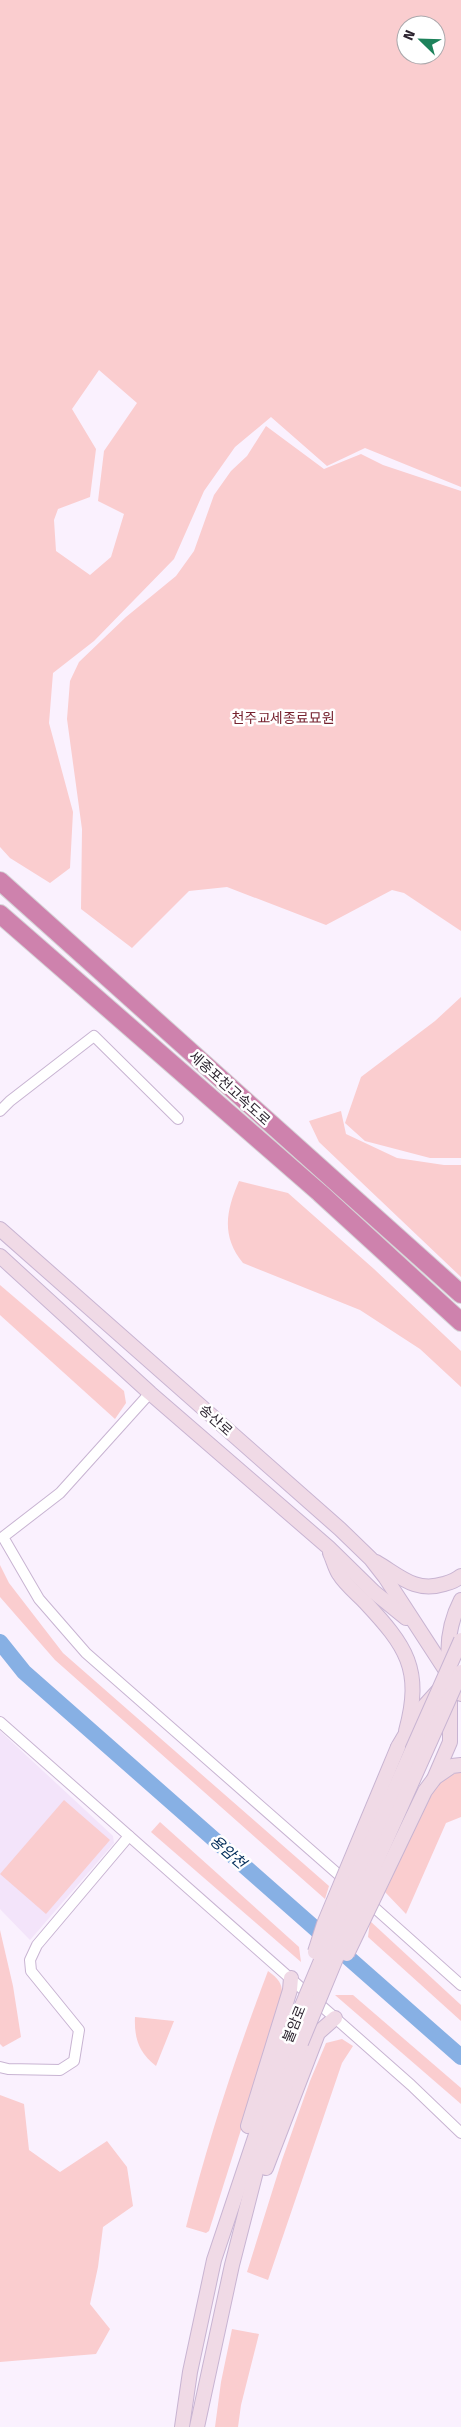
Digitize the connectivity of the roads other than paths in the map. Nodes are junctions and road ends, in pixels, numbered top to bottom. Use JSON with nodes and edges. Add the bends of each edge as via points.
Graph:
{"nodes":[{"id":1,"x":0,"y":881,"type":"edge"},
{"id":2,"x":0,"y":914,"type":"edge"},
{"id":3,"x":0,"y":1112,"type":"edge"},
{"id":4,"x":178,"y":1119,"type":"dead end"},
{"id":5,"x":0,"y":1229,"type":"edge"},
{"id":6,"x":0,"y":1256,"type":"edge"},
{"id":7,"x":461,"y":1294,"type":"edge"},
{"id":8,"x":461,"y":1322,"type":"edge"},
{"id":9,"x":150,"y":1393,"type":"junction"},
{"id":10,"x":2,"y":1538,"type":"edge"},
{"id":11,"x":328,"y":1547,"type":"junction"},
{"id":12,"x":371,"y":1559,"type":"junction"},
{"id":13,"x":461,"y":1576,"type":"edge"},
{"id":14,"x":461,"y":1600,"type":"edge"},
{"id":15,"x":416,"y":1625,"type":"junction"},
{"id":16,"x":461,"y":1640,"type":"edge"},
{"id":17,"x":458,"y":1674,"type":"edge"},
{"id":18,"x":461,"y":1694,"type":"edge"},
{"id":19,"x":0,"y":1722,"type":"edge"},
{"id":20,"x":406,"y":1731,"type":"junction"},
{"id":21,"x":461,"y":1765,"type":"edge"},
{"id":22,"x":434,"y":1779,"type":"junction"},
{"id":23,"x":129,"y":1836,"type":"junction"},
{"id":24,"x":291,"y":1978,"type":"junction"},
{"id":25,"x":461,"y":1985,"type":"edge"},
{"id":26,"x":335,"y":2018,"type":"junction"},
{"id":27,"x":294,"y":2041,"type":"junction"},
{"id":28,"x":0,"y":2067,"type":"edge"},
{"id":29,"x":461,"y":2133,"type":"edge"},
{"id":30,"x":214,"y":2260,"type":"junction"},
{"id":31,"x":232,"y":2265,"type":"junction"},
{"id":32,"x":190,"y":2372,"type":"junction"},
{"id":33,"x":206,"y":2374,"type":"junction"},
{"id":34,"x":174,"y":2427,"type":"edge"},
{"id":35,"x":182,"y":2427,"type":"edge"},
{"id":36,"x":197,"y":2427,"type":"edge"},
{"id":37,"x":204,"y":2427,"type":"edge"}],
"edges":[{"from":1,"to":7,"type":"highway","name":"세종포천고속도로"},
{"from":2,"to":8,"type":"highway","name":"세종포천고속도로","via":[[320,1193]]},
{"from":3,"to":4,"type":"street","via":[[94,1036]]},
{"from":5,"to":12,"type":"street","name":"송산로"},
{"from":6,"to":9,"type":"street","name":"송산로"},
{"from":9,"to":10,"type":"street","via":[[60,1493]]},
{"from":9,"to":11,"type":"street","name":"송산로"},
{"from":10,"to":25,"type":"street","via":[[39,1599],[86,1653]]},
{"from":11,"to":15,"type":"street","name":"송산로","via":[[374,1592]]},
{"from":11,"to":20,"type":"street","via":[[338,1574],[389,1628],[407,1656],[413,1706]]},
{"from":12,"to":13,"type":"street","via":[[408,1583],[430,1588],[456,1581]]},
{"from":12,"to":15,"type":"street","name":"송산로"},
{"from":14,"to":17,"type":"street","via":[[448,1636],[447,1656]]},
{"from":15,"to":17,"type":"street","name":"송산로"},
{"from":16,"to":27,"type":"street","name":"불암로","bridge":true,"via":[[358,1870]]},
{"from":17,"to":18,"type":"street","name":"송산로"},
{"from":17,"to":20,"type":"street","via":[[428,1699]]},
{"from":17,"to":22,"type":"street","via":[[450,1742]]},
{"from":17,"to":27,"type":"street","name":"불암로","bridge":true},
{"from":19,"to":23,"type":"street"},
{"from":20,"to":27,"type":"street","bridge":true,"via":[[324,1924]]},
{"from":21,"to":22,"type":"street","via":[[452,1766]]},
{"from":22,"to":27,"type":"street","bridge":true,"via":[[425,1791],[333,1984]]},
{"from":23,"to":24,"type":"street"},
{"from":23,"to":28,"type":"street","via":[[37,1946],[30,1960],[31,1971],[79,2030],[74,2061],[60,2070]]},
{"from":24,"to":26,"type":"street"},
{"from":24,"to":30,"type":"street","via":[[219,2221]]},
{"from":26,"to":29,"type":"street"},
{"from":26,"to":31,"type":"street","via":[[318,2032],[270,2154],[248,2230]]},
{"from":27,"to":30,"type":"street","name":"불암로"},
{"from":27,"to":31,"type":"street","name":"불암로"},
{"from":30,"to":32,"type":"street","name":"불암로"},
{"from":31,"to":33,"type":"street","name":"불암로"},
{"from":32,"to":34,"type":"street"},
{"from":32,"to":35,"type":"street","name":"불암로"},
{"from":33,"to":36,"type":"street","name":"불암로"},
{"from":33,"to":37,"type":"street"}]}
